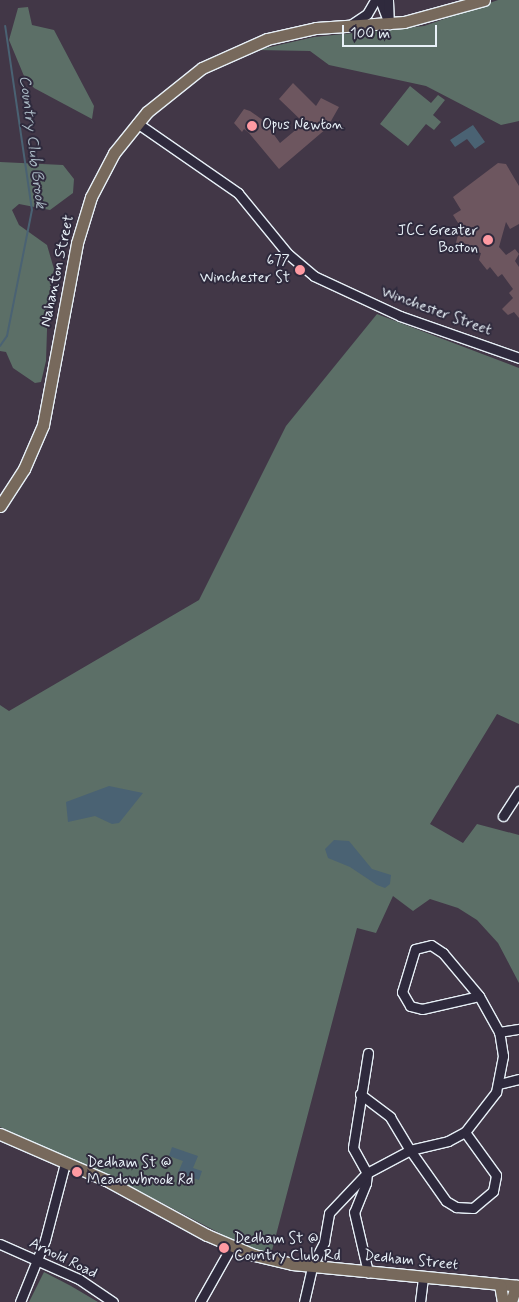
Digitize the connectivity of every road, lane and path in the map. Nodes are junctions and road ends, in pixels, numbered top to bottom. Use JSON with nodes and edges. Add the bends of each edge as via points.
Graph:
{"nodes":[{"id":1,"x":375,"y":0,"type":"edge"},
{"id":2,"x":380,"y":0,"type":"edge"},
{"id":3,"x":388,"y":0,"type":"edge"},
{"id":4,"x":484,"y":0,"type":"edge"},
{"id":5,"x":389,"y":24,"type":"junction"},
{"id":6,"x":347,"y":26,"type":"junction"},
{"id":7,"x":137,"y":123,"type":"junction"},
{"id":8,"x":519,"y":358,"type":"edge"},
{"id":9,"x":0,"y":506,"type":"edge"},
{"id":10,"x":519,"y":790,"type":"edge"},
{"id":11,"x":503,"y":816,"type":"dead end"},
{"id":12,"x":479,"y":996,"type":"junction"},
{"id":13,"x":519,"y":1029,"type":"edge"},
{"id":14,"x":498,"y":1032,"type":"junction"},
{"id":15,"x":368,"y":1053,"type":"dead end"},
{"id":16,"x":519,"y":1079,"type":"edge"},
{"id":17,"x":499,"y":1084,"type":"junction"},
{"id":18,"x":360,"y":1094,"type":"junction"},
{"id":19,"x":465,"y":1132,"type":"junction"},
{"id":20,"x":0,"y":1134,"type":"edge"},
{"id":21,"x":410,"y":1150,"type":"junction"},
{"id":22,"x":65,"y":1163,"type":"junction"},
{"id":23,"x":367,"y":1172,"type":"junction"},
{"id":24,"x":0,"y":1244,"type":"edge"},
{"id":25,"x":232,"y":1247,"type":"junction"},
{"id":26,"x":37,"y":1261,"type":"junction"},
{"id":27,"x":312,"y":1266,"type":"junction"},
{"id":28,"x":368,"y":1272,"type":"junction"},
{"id":29,"x":423,"y":1278,"type":"junction"},
{"id":30,"x":500,"y":1285,"type":"junction"},
{"id":31,"x":517,"y":1286,"type":"edge"},
{"id":32,"x":20,"y":1302,"type":"edge"},
{"id":33,"x":113,"y":1302,"type":"edge"},
{"id":34,"x":200,"y":1302,"type":"edge"},
{"id":35,"x":304,"y":1302,"type":"edge"},
{"id":36,"x":420,"y":1302,"type":"edge"},
{"id":37,"x":503,"y":1302,"type":"edge"},
{"id":38,"x":511,"y":1302,"type":"edge"}],
"edges":[{"from":1,"to":6,"type":"street","via":[[367,14]]},
{"from":2,"to":5,"type":"street"},
{"from":3,"to":5,"type":"street"},
{"from":4,"to":5,"type":"main road","name":"Nahanton Street","via":[[432,17]]},
{"from":5,"to":6,"type":"main road","name":"Nahanton Street"},
{"from":6,"to":7,"type":"main road","name":"Nahanton Street","via":[[287,34],[230,54],[178,85]]},
{"from":7,"to":8,"type":"street","name":"Winchester Street","via":[[234,190],[288,254],[314,276],[400,316]]},
{"from":7,"to":9,"type":"main road","name":"Nahanton Street","via":[[106,166],[88,203],[75,250],[43,425],[24,469]]},
{"from":10,"to":11,"type":"street"},
{"from":12,"to":12,"type":"street","via":[[443,953],[425,944],[415,949],[402,992],[410,1006],[422,1009]]},
{"from":12,"to":14,"type":"street"},
{"from":13,"to":14,"type":"street"},
{"from":14,"to":17,"type":"street","via":[[503,1056]]},
{"from":15,"to":18,"type":"street"},
{"from":16,"to":17,"type":"street"},
{"from":17,"to":19,"type":"street"},
{"from":18,"to":21,"type":"street","via":[[390,1117]]},
{"from":18,"to":23,"type":"street","via":[[353,1148]]},
{"from":19,"to":21,"type":"street","via":[[448,1141]]},
{"from":19,"to":21,"type":"street","via":[[496,1175],[488,1199],[473,1208],[456,1207],[446,1201]]},
{"from":20,"to":22,"type":"main road","name":"Dedham Street"},
{"from":21,"to":23,"type":"street"},
{"from":22,"to":25,"type":"main road","name":"Dedham Street"},
{"from":22,"to":26,"type":"street"},
{"from":23,"to":27,"type":"street","via":[[330,1213],[324,1242]]},
{"from":23,"to":28,"type":"street","via":[[354,1212]]},
{"from":24,"to":26,"type":"street","name":"Arnold Road"},
{"from":25,"to":27,"type":"main road","name":"Dedham Street","via":[[275,1261]]},
{"from":25,"to":34,"type":"street"},
{"from":26,"to":32,"type":"street"},
{"from":26,"to":33,"type":"street","name":"Arnold Road","via":[[79,1279]]},
{"from":27,"to":28,"type":"main road","name":"Dedham Street"},
{"from":27,"to":35,"type":"street"},
{"from":28,"to":29,"type":"main road","name":"Dedham Street"},
{"from":29,"to":30,"type":"main road","name":"Dedham Street"},
{"from":29,"to":36,"type":"street"},
{"from":30,"to":31,"type":"main road","name":"Dedham Street"},
{"from":30,"to":37,"type":"main road"},
{"from":31,"to":38,"type":"main road"}]}
